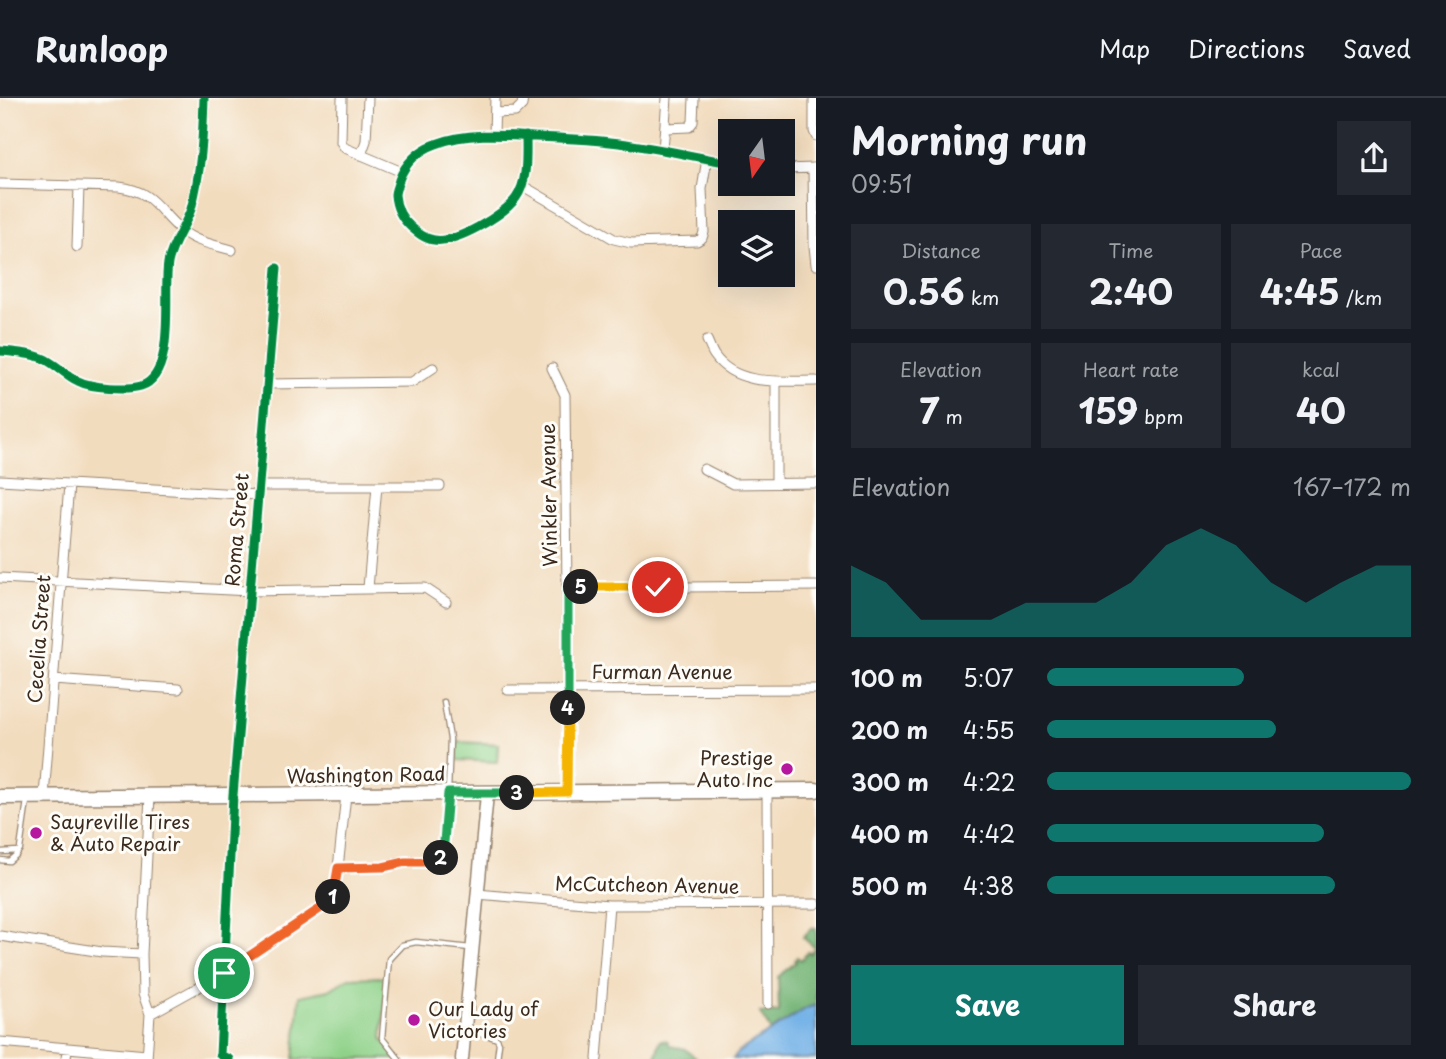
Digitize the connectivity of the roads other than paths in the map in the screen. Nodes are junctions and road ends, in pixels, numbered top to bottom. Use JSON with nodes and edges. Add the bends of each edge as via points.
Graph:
{"nodes":[{"id":1,"x":204,"y":98,"type":"edge"},
{"id":2,"x":342,"y":98,"type":"edge"},
{"id":3,"x":368,"y":98,"type":"edge"},
{"id":4,"x":495,"y":98,"type":"edge"},
{"id":5,"x":523,"y":98,"type":"edge"},
{"id":6,"x":667,"y":98,"type":"edge"},
{"id":7,"x":694,"y":98,"type":"edge"},
{"id":8,"x":814,"y":98,"type":"edge"},
{"id":9,"x":495,"y":113,"type":"junction"},
{"id":10,"x":666,"y":128,"type":"junction"},
{"id":11,"x":494,"y":135,"type":"junction"},
{"id":12,"x":526,"y":136,"type":"junction"},
{"id":13,"x":816,"y":136,"type":"edge"},
{"id":14,"x":663,"y":150,"type":"junction"},
{"id":15,"x":361,"y":155,"type":"junction"},
{"id":16,"x":707,"y":159,"type":"junction"},
{"id":17,"x":718,"y":161,"type":"edge"},
{"id":18,"x":814,"y":168,"type":"edge"},
{"id":19,"x":795,"y":169,"type":"edge"},
{"id":20,"x":402,"y":172,"type":"junction"},
{"id":21,"x":0,"y":184,"type":"edge"},
{"id":22,"x":79,"y":186,"type":"junction"},
{"id":23,"x":523,"y":186,"type":"junction"},
{"id":24,"x":814,"y":194,"type":"edge"},
{"id":25,"x":181,"y":230,"type":"junction"},
{"id":26,"x":815,"y":246,"type":"edge"},
{"id":27,"x":76,"y":247,"type":"dead end"},
{"id":28,"x":232,"y":250,"type":"dead end"},
{"id":29,"x":816,"y":265,"type":"edge"},
{"id":30,"x":276,"y":268,"type":"dead end"},
{"id":31,"x":706,"y":340,"type":"dead end"},
{"id":32,"x":0,"y":351,"type":"edge"},
{"id":33,"x":433,"y":368,"type":"dead end"},
{"id":34,"x":552,"y":368,"type":"dead end"},
{"id":35,"x":776,"y":381,"type":"junction"},
{"id":36,"x":816,"y":381,"type":"edge"},
{"id":37,"x":268,"y":384,"type":"junction"},
{"id":38,"x":704,"y":469,"type":"dead end"},
{"id":39,"x":0,"y":480,"type":"edge"},
{"id":40,"x":776,"y":483,"type":"junction"},
{"id":41,"x":816,"y":483,"type":"edge"},
{"id":42,"x":69,"y":485,"type":"junction"},
{"id":43,"x":377,"y":486,"type":"junction"},
{"id":44,"x":440,"y":486,"type":"dead end"},
{"id":45,"x":257,"y":491,"type":"junction"},
{"id":46,"x":0,"y":578,"type":"edge"},
{"id":47,"x":61,"y":582,"type":"junction"},
{"id":48,"x":816,"y":586,"type":"edge"},
{"id":49,"x":368,"y":588,"type":"junction"},
{"id":50,"x":568,"y":588,"type":"junction"},
{"id":51,"x":249,"y":591,"type":"junction"},
{"id":52,"x":446,"y":603,"type":"dead end"},
{"id":53,"x":54,"y":680,"type":"junction"},
{"id":54,"x":178,"y":688,"type":"dead end"},
{"id":55,"x":816,"y":689,"type":"edge"},
{"id":56,"x":508,"y":690,"type":"dead end"},
{"id":57,"x":569,"y":690,"type":"junction"},
{"id":58,"x":443,"y":702,"type":"dead end"},
{"id":59,"x":816,"y":790,"type":"edge"},
{"id":60,"x":766,"y":791,"type":"junction"},
{"id":61,"x":567,"y":792,"type":"junction"},
{"id":62,"x":448,"y":793,"type":"junction"},
{"id":63,"x":486,"y":794,"type":"junction"},
{"id":64,"x":233,"y":795,"type":"junction"},
{"id":65,"x":346,"y":795,"type":"junction"},
{"id":66,"x":28,"y":796,"type":"junction"},
{"id":67,"x":44,"y":796,"type":"junction"},
{"id":68,"x":150,"y":796,"type":"junction"},
{"id":69,"x":0,"y":797,"type":"edge"},
{"id":70,"x":19,"y":851,"type":"junction"},
{"id":71,"x":2,"y":852,"type":"dead end"},
{"id":72,"x":0,"y":860,"type":"edge"},
{"id":73,"x":338,"y":868,"type":"junction"},
{"id":74,"x":477,"y":894,"type":"junction"},
{"id":75,"x":768,"y":904,"type":"junction"},
{"id":76,"x":816,"y":904,"type":"edge"},
{"id":77,"x":609,"y":905,"type":"junction"},
{"id":78,"x":0,"y":936,"type":"edge"},
{"id":79,"x":472,"y":948,"type":"junction"},
{"id":80,"x":142,"y":954,"type":"junction"},
{"id":81,"x":224,"y":973,"type":"junction"},
{"id":82,"x":768,"y":1004,"type":"dead end"},
{"id":83,"x":150,"y":1014,"type":"junction"},
{"id":84,"x":465,"y":1032,"type":"junction"},
{"id":85,"x":0,"y":1042,"type":"edge"},
{"id":86,"x":67,"y":1048,"type":"junction"},
{"id":87,"x":147,"y":1057,"type":"edge"},
{"id":88,"x":225,"y":1057,"type":"edge"},
{"id":89,"x":66,"y":1059,"type":"edge"},
{"id":90,"x":399,"y":1059,"type":"edge"},
{"id":91,"x":462,"y":1059,"type":"edge"},
{"id":92,"x":497,"y":1059,"type":"edge"},
{"id":93,"x":597,"y":1059,"type":"edge"}],
"edges":[{"from":1,"to":25,"type":"street","via":[[200,164],[190,212]]},
{"from":2,"to":15,"type":"street","via":[[341,142]]},
{"from":3,"to":15,"type":"street"},
{"from":4,"to":9,"type":"street"},
{"from":5,"to":9,"type":"street","via":[[515,112]]},
{"from":6,"to":10,"type":"street"},
{"from":7,"to":10,"type":"street","via":[[689,127]]},
{"from":8,"to":13,"type":"street"},
{"from":9,"to":11,"type":"street"},
{"from":10,"to":14,"type":"street"},
{"from":11,"to":12,"type":"street"},
{"from":11,"to":20,"type":"street","via":[[438,143],[410,160]]},
{"from":12,"to":14,"type":"street"},
{"from":12,"to":23,"type":"street"},
{"from":14,"to":16,"type":"street"},
{"from":15,"to":20,"type":"street"},
{"from":16,"to":17,"type":"street"},
{"from":16,"to":23,"type":"street","via":[[702,189],[704,232],[697,241],[631,243],[614,239]]},
{"from":18,"to":19,"type":"street"},
{"from":18,"to":24,"type":"street"},
{"from":20,"to":23,"type":"street","via":[[395,192],[404,222],[434,240],[461,237],[499,214]]},
{"from":21,"to":22,"type":"street"},
{"from":22,"to":25,"type":"street","via":[[134,189],[148,196]]},
{"from":22,"to":27,"type":"street"},
{"from":24,"to":26,"type":"street"},
{"from":25,"to":28,"type":"street","via":[[202,242]]},
{"from":25,"to":32,"type":"street","via":[[168,264],[161,367],[151,380],[130,388],[93,386],[43,358]]},
{"from":26,"to":29,"type":"street"},
{"from":30,"to":37,"type":"street","name":"Roma Street"},
{"from":31,"to":35,"type":"street","via":[[714,356],[734,372]]},
{"from":33,"to":37,"type":"street","via":[[412,382]]},
{"from":34,"to":50,"type":"street","name":"Winkler Avenue","via":[[565,395]]},
{"from":35,"to":36,"type":"street"},
{"from":35,"to":40,"type":"street"},
{"from":37,"to":45,"type":"street","name":"Roma Street"},
{"from":38,"to":40,"type":"street","via":[[733,484]]},
{"from":39,"to":42,"type":"street"},
{"from":40,"to":41,"type":"street"},
{"from":42,"to":45,"type":"street"},
{"from":42,"to":47,"type":"street","name":"Cecelia Street"},
{"from":43,"to":44,"type":"street"},
{"from":43,"to":45,"type":"street"},
{"from":43,"to":49,"type":"street"},
{"from":45,"to":51,"type":"street","name":"Roma Street"},
{"from":46,"to":47,"type":"street"},
{"from":47,"to":51,"type":"street"},
{"from":47,"to":53,"type":"street","name":"Cecelia Street"},
{"from":48,"to":50,"type":"street"},
{"from":49,"to":51,"type":"street"},
{"from":49,"to":52,"type":"street","via":[[425,588]]},
{"from":50,"to":57,"type":"street","name":"Winkler Avenue"},
{"from":51,"to":64,"type":"street","name":"Roma Street"},
{"from":53,"to":54,"type":"street"},
{"from":53,"to":67,"type":"street","name":"Cecelia Street"},
{"from":55,"to":57,"type":"street","name":"Furman Avenue"},
{"from":56,"to":57,"type":"street","name":"Furman Avenue"},
{"from":57,"to":61,"type":"street","name":"Winkler Avenue"},
{"from":58,"to":62,"type":"lane","via":[[450,739]]},
{"from":59,"to":60,"type":"main road","name":"Washington Road"},
{"from":60,"to":61,"type":"main road","name":"Washington Road"},
{"from":60,"to":75,"type":"street"},
{"from":61,"to":63,"type":"main road","name":"Washington Road"},
{"from":62,"to":63,"type":"main road","name":"Washington Road"},
{"from":62,"to":65,"type":"main road","name":"Washington Road"},
{"from":62,"to":73,"type":"street","via":[[443,854],[436,862]]},
{"from":63,"to":74,"type":"main road"},
{"from":64,"to":65,"type":"main road","name":"Washington Road"},
{"from":64,"to":68,"type":"main road","name":"Washington Road"},
{"from":64,"to":81,"type":"street","name":"Roma Street"},
{"from":65,"to":73,"type":"street"},
{"from":66,"to":67,"type":"main road","name":"Washington Road"},
{"from":66,"to":69,"type":"main road","name":"Washington Road"},
{"from":66,"to":70,"type":"lane"},
{"from":67,"to":68,"type":"main road","name":"Washington Road"},
{"from":68,"to":80,"type":"street"},
{"from":70,"to":71,"type":"lane"},
{"from":70,"to":72,"type":"lane","via":[[9,860]]},
{"from":73,"to":81,"type":"street","via":[[333,900]]},
{"from":74,"to":77,"type":"street","name":"McCutcheon Avenue"},
{"from":74,"to":79,"type":"main road"},
{"from":75,"to":76,"type":"street","name":"McCutcheon Avenue"},
{"from":75,"to":77,"type":"street","name":"McCutcheon Avenue"},
{"from":75,"to":82,"type":"street"},
{"from":77,"to":93,"type":"street"},
{"from":78,"to":80,"type":"street"},
{"from":79,"to":84,"type":"main road"},
{"from":79,"to":90,"type":"lane","via":[[416,942],[402,944],[389,959],[382,1038]]},
{"from":80,"to":83,"type":"street","via":[[143,994]]},
{"from":81,"to":83,"type":"street"},
{"from":81,"to":88,"type":"street","name":"Roma Street"},
{"from":83,"to":87,"type":"street"},
{"from":84,"to":91,"type":"main road"},
{"from":84,"to":92,"type":"lane","via":[[497,1039]]},
{"from":85,"to":86,"type":"street"},
{"from":86,"to":87,"type":"street"},
{"from":86,"to":89,"type":"street"}]}
